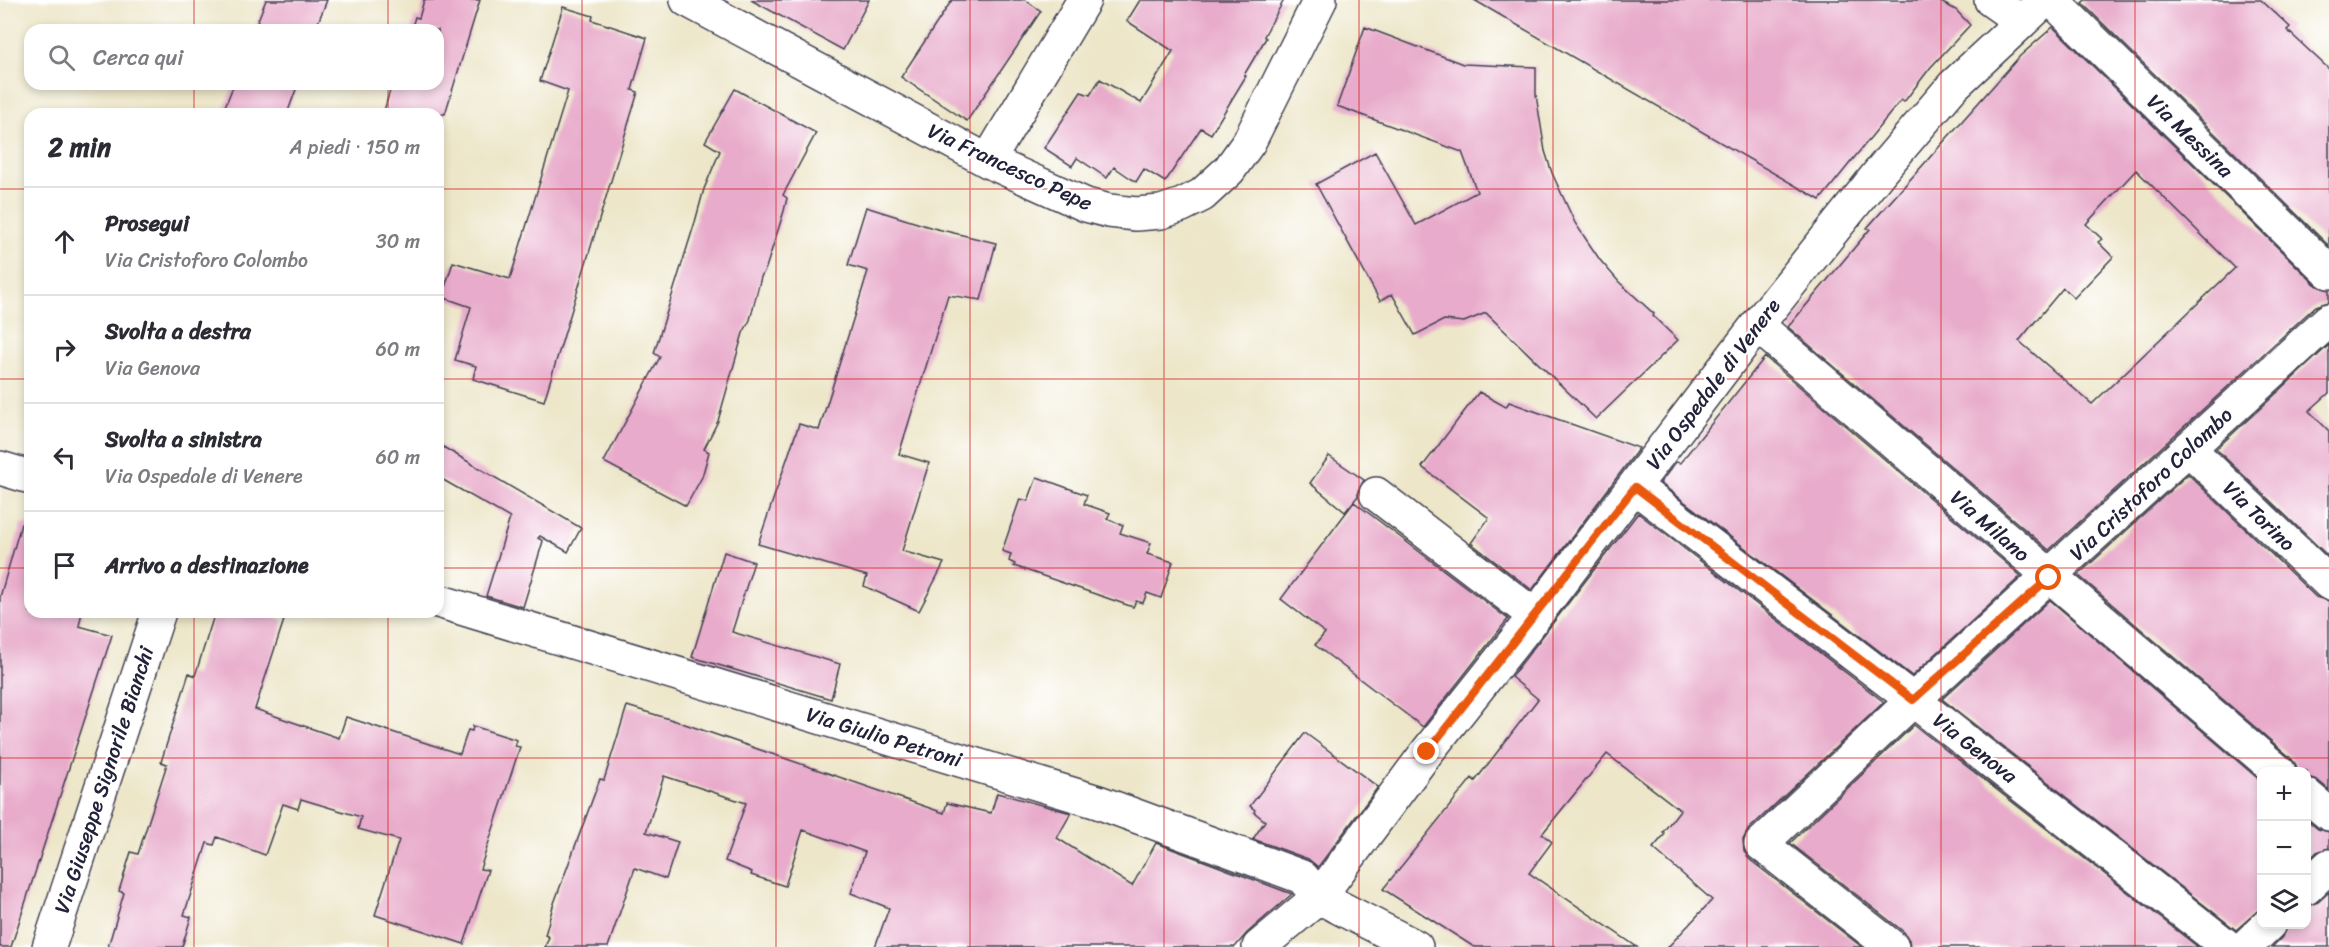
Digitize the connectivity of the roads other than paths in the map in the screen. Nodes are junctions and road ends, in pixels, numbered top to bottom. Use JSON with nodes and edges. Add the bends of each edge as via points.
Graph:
{"nodes":[{"id":1,"x":687,"y":0,"type":"edge"},
{"id":2,"x":1084,"y":0,"type":"edge"},
{"id":3,"x":1320,"y":0,"type":"edge"},
{"id":4,"x":1991,"y":0,"type":"edge"},
{"id":5,"x":2052,"y":0,"type":"edge"},
{"id":6,"x":2033,"y":10,"type":"edge"},
{"id":7,"x":988,"y":161,"type":"junction"},
{"id":8,"x":2329,"y":272,"type":"edge"},
{"id":9,"x":2329,"y":320,"type":"edge"},
{"id":10,"x":1757,"y":325,"type":"junction"},
{"id":11,"x":2190,"y":448,"type":"junction"},
{"id":12,"x":0,"y":468,"type":"edge"},
{"id":13,"x":24,"y":475,"type":"edge"},
{"id":14,"x":1635,"y":487,"type":"junction"},
{"id":15,"x":1376,"y":494,"type":"dead end"},
{"id":16,"x":2049,"y":578,"type":"junction"},
{"id":17,"x":2329,"y":583,"type":"edge"},
{"id":18,"x":444,"y":604,"type":"edge"},
{"id":19,"x":1535,"y":616,"type":"junction"},
{"id":20,"x":157,"y":618,"type":"edge"},
{"id":21,"x":1913,"y":700,"type":"junction"},
{"id":22,"x":2273,"y":767,"type":"edge"},
{"id":23,"x":2311,"y":798,"type":"edge"},
{"id":24,"x":2329,"y":814,"type":"edge"},
{"id":25,"x":2329,"y":866,"type":"edge"},
{"id":26,"x":2311,"y":884,"type":"edge"},
{"id":27,"x":1319,"y":897,"type":"junction"},
{"id":28,"x":2264,"y":929,"type":"edge"},
{"id":29,"x":49,"y":947,"type":"edge"},
{"id":30,"x":1259,"y":947,"type":"edge"},
{"id":31,"x":1416,"y":947,"type":"edge"},
{"id":32,"x":1892,"y":947,"type":"edge"},
{"id":33,"x":2228,"y":947,"type":"edge"},
{"id":34,"x":2246,"y":947,"type":"edge"}],
"edges":[{"from":1,"to":7,"type":"street","name":"Via Francesco Pepe"},
{"from":2,"to":7,"type":"street"},
{"from":3,"to":7,"type":"street","name":"Via Francesco Pepe","via":[[1240,158],[1217,183],[1182,205],[1161,212],[1109,211],[1070,199]]},
{"from":4,"to":6,"type":"street"},
{"from":5,"to":8,"type":"street","name":"Via Messina"},
{"from":6,"to":10,"type":"street","name":"Via Ospedale di Venere","via":[[1953,86]]},
{"from":9,"to":11,"type":"street","name":"Via Cristoforo Colombo"},
{"from":10,"to":14,"type":"street","name":"Via Ospedale di Venere"},
{"from":10,"to":16,"type":"street","name":"Via Milano"},
{"from":11,"to":16,"type":"street","name":"Via Cristoforo Colombo"},
{"from":11,"to":17,"type":"street","name":"Via Torino"},
{"from":12,"to":13,"type":"street"},
{"from":14,"to":19,"type":"street","name":"Via Ospedale di Venere"},
{"from":14,"to":21,"type":"street","name":"Via Genova"},
{"from":15,"to":19,"type":"street"},
{"from":16,"to":21,"type":"street","name":"Via Cristoforo Colombo"},
{"from":16,"to":22,"type":"street","name":"Via Milano"},
{"from":18,"to":27,"type":"street","name":"Via Giulio Petroni","via":[[1098,802],[1302,877]]},
{"from":19,"to":27,"type":"street","name":"Via Ospedale di Venere"},
{"from":20,"to":29,"type":"street","name":"Via Giuseppe Signorile Bianchi"},
{"from":21,"to":32,"type":"street","name":"Via Cristoforo Colombo","via":[[1761,844]]},
{"from":21,"to":33,"type":"street","name":"Via Genova"},
{"from":23,"to":24,"type":"street"},
{"from":25,"to":26,"type":"street"},
{"from":27,"to":30,"type":"street","name":"Via Ospedale di Venere"},
{"from":27,"to":31,"type":"street","name":"Via Giulio Petroni"},
{"from":28,"to":34,"type":"street"}]}
